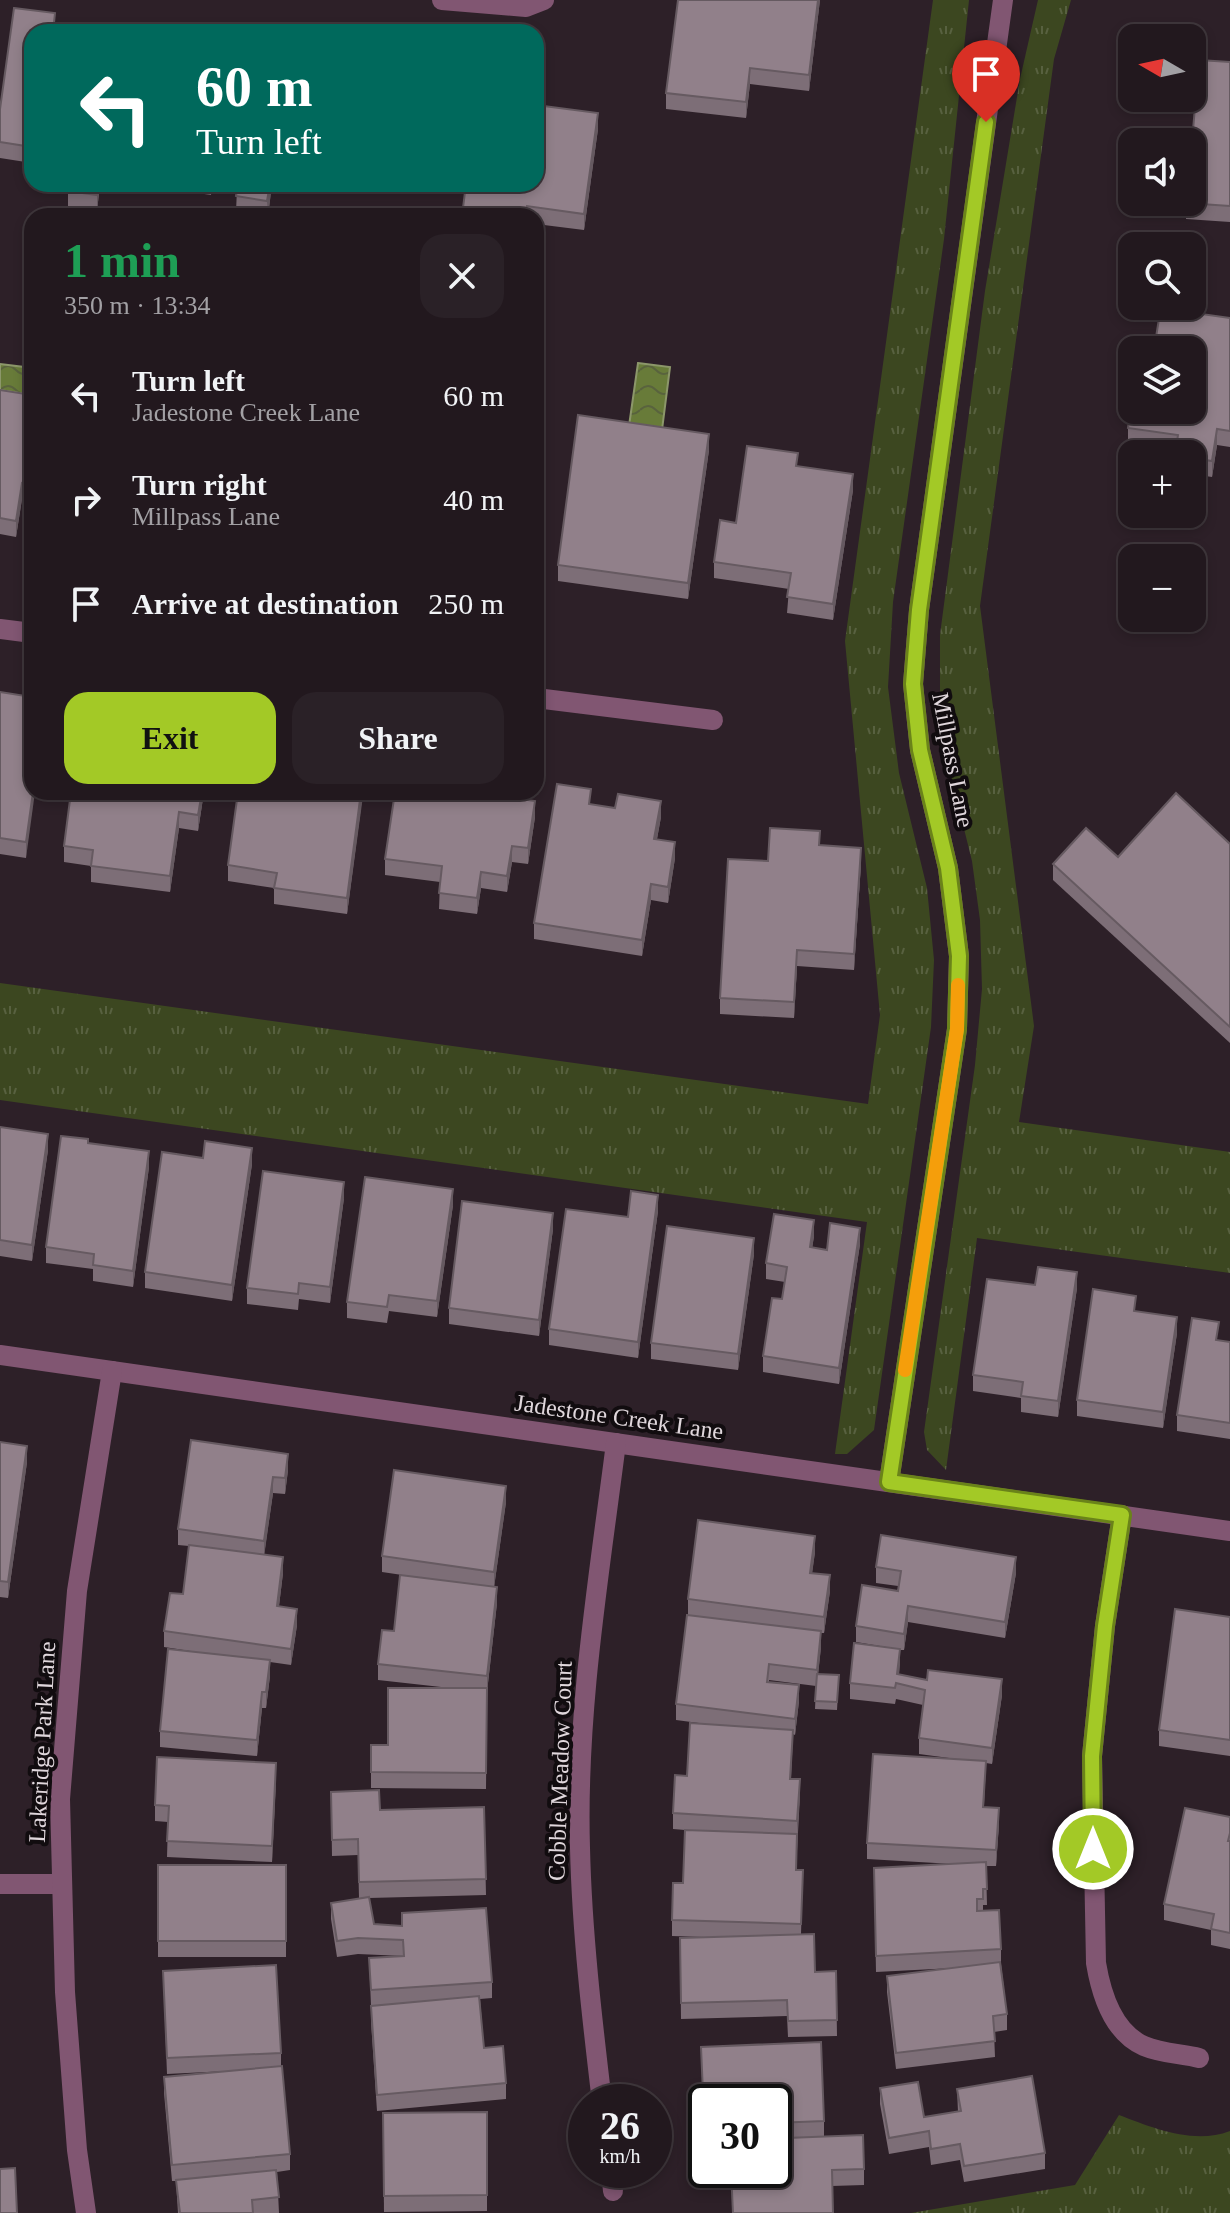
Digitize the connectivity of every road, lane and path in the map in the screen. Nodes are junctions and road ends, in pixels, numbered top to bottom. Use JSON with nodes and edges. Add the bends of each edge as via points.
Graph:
{"nodes":[{"id":1,"x":442,"y":0,"type":"edge"},
{"id":2,"x":544,"y":0,"type":"edge"},
{"id":3,"x":1003,"y":0,"type":"edge"},
{"id":4,"x":0,"y":629,"type":"edge"},
{"id":5,"x":24,"y":632,"type":"edge"},
{"id":6,"x":544,"y":699,"type":"edge"},
{"id":7,"x":713,"y":720,"type":"dead end"},
{"id":8,"x":0,"y":1355,"type":"edge"},
{"id":9,"x":112,"y":1371,"type":"junction"},
{"id":10,"x":616,"y":1443,"type":"junction"},
{"id":11,"x":889,"y":1482,"type":"junction"},
{"id":12,"x":1122,"y":1515,"type":"junction"},
{"id":13,"x":1230,"y":1531,"type":"edge"},
{"id":14,"x":0,"y":1884,"type":"edge"},
{"id":15,"x":62,"y":1884,"type":"junction"},
{"id":16,"x":1199,"y":2058,"type":"dead end"},
{"id":17,"x":600,"y":2084,"type":"edge"},
{"id":18,"x":613,"y":2188,"type":"edge"},
{"id":19,"x":613,"y":2191,"type":"dead end"},
{"id":20,"x":86,"y":2213,"type":"edge"}],
"edges":[{"from":1,"to":2,"type":"street","via":[[526,7]]},
{"from":3,"to":11,"type":"street","name":"Millpass Lane","via":[[913,684],[920,750],[948,868],[959,956],[957,1029]]},
{"from":4,"to":5,"type":"street"},
{"from":6,"to":7,"type":"street"},
{"from":8,"to":9,"type":"street","name":"Jadestone Creek Lane"},
{"from":9,"to":10,"type":"street","name":"Jadestone Creek Lane"},
{"from":9,"to":15,"type":"street","name":"Lakeridge Park Lane","via":[[77,1591],[60,1799]]},
{"from":10,"to":11,"type":"street","name":"Jadestone Creek Lane"},
{"from":10,"to":17,"type":"street","name":"Cobble Meadow Court","via":[[586,1672],[580,1846]]},
{"from":11,"to":12,"type":"street","name":"Jadestone Creek Lane"},
{"from":12,"to":13,"type":"street","name":"Jadestone Creek Lane"},
{"from":12,"to":16,"type":"street","via":[[1092,1756],[1096,1963],[1102,1995],[1116,2021],[1142,2046]]},
{"from":14,"to":15,"type":"street"},
{"from":15,"to":20,"type":"street","name":"Lakeridge Park Lane","via":[[65,1992]]},
{"from":18,"to":19,"type":"street"}]}
